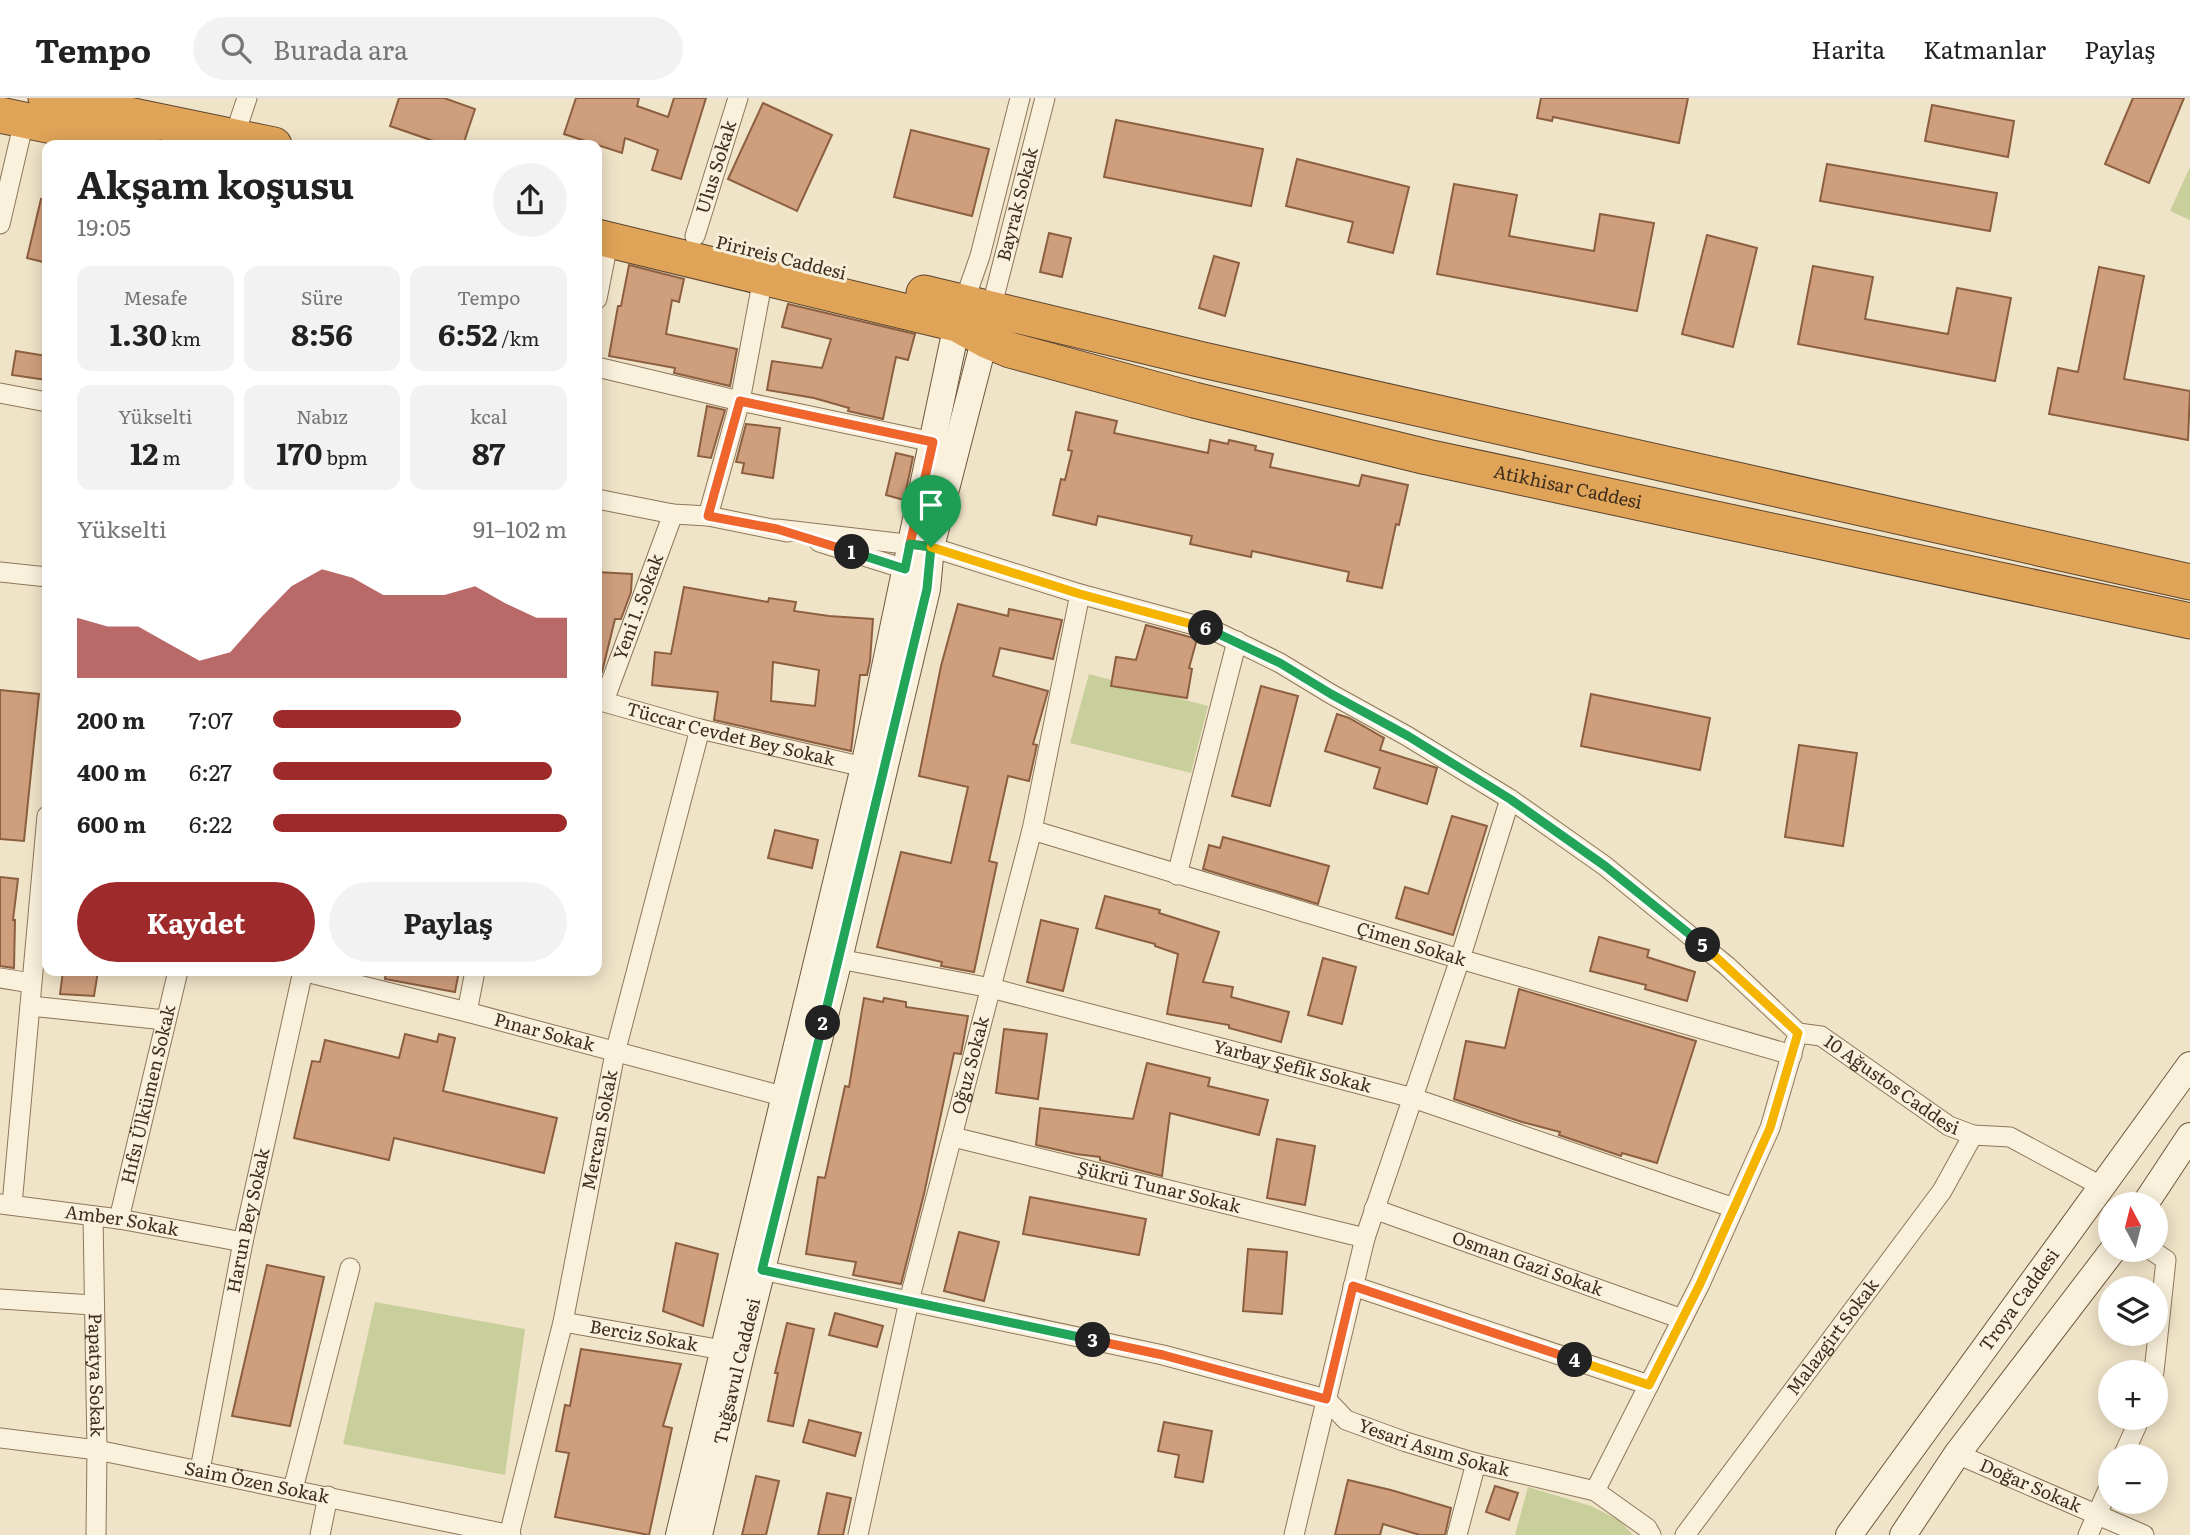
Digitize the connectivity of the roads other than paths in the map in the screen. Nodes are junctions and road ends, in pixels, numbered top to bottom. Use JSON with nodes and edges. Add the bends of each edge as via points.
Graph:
{"nodes":[{"id":1,"x":247,"y":98,"type":"edge"},
{"id":2,"x":738,"y":98,"type":"edge"},
{"id":3,"x":1020,"y":98,"type":"edge"},
{"id":4,"x":1045,"y":98,"type":"edge"},
{"id":5,"x":23,"y":111,"type":"edge"},
{"id":6,"x":233,"y":136,"type":"junction"},
{"id":7,"x":125,"y":140,"type":"edge"},
{"id":8,"x":251,"y":140,"type":"edge"},
{"id":9,"x":0,"y":224,"type":"edge"},
{"id":10,"x":602,"y":230,"type":"edge"},
{"id":11,"x":602,"y":230,"type":"edge"},
{"id":12,"x":695,"y":236,"type":"junction"},
{"id":13,"x":763,"y":278,"type":"junction"},
{"id":14,"x":974,"y":319,"type":"junction"},
{"id":15,"x":602,"y":368,"type":"edge"},
{"id":16,"x":0,"y":393,"type":"edge"},
{"id":17,"x":42,"y":401,"type":"edge"},
{"id":18,"x":740,"y":401,"type":"junction"},
{"id":19,"x":933,"y":442,"type":"junction"},
{"id":20,"x":602,"y":500,"type":"edge"},
{"id":21,"x":673,"y":514,"type":"junction"},
{"id":22,"x":708,"y":516,"type":"junction"},
{"id":23,"x":915,"y":553,"type":"junction"},
{"id":24,"x":0,"y":572,"type":"edge"},
{"id":25,"x":42,"y":576,"type":"edge"},
{"id":26,"x":2190,"y":582,"type":"edge"},
{"id":27,"x":1080,"y":594,"type":"junction"},
{"id":28,"x":2190,"y":621,"type":"edge"},
{"id":29,"x":1237,"y":641,"type":"junction"},
{"id":30,"x":602,"y":695,"type":"edge"},
{"id":31,"x":602,"y":701,"type":"edge"},
{"id":32,"x":700,"y":729,"type":"junction"},
{"id":33,"x":864,"y":766,"type":"junction"},
{"id":34,"x":1510,"y":799,"type":"junction"},
{"id":35,"x":1032,"y":830,"type":"junction"},
{"id":36,"x":42,"y":868,"type":"edge"},
{"id":37,"x":1177,"y":875,"type":"junction"},
{"id":38,"x":839,"y":959,"type":"junction"},
{"id":39,"x":1460,"y":959,"type":"junction"},
{"id":40,"x":177,"y":976,"type":"edge"},
{"id":41,"x":310,"y":976,"type":"edge"},
{"id":42,"x":327,"y":976,"type":"edge"},
{"id":43,"x":474,"y":976,"type":"edge"},
{"id":44,"x":0,"y":978,"type":"edge"},
{"id":45,"x":31,"y":983,"type":"junction"},
{"id":46,"x":991,"y":988,"type":"junction"},
{"id":47,"x":30,"y":1006,"type":"junction"},
{"id":48,"x":467,"y":1012,"type":"junction"},
{"id":49,"x":165,"y":1020,"type":"junction"},
{"id":50,"x":1798,"y":1033,"type":"junction"},
{"id":51,"x":615,"y":1053,"type":"junction"},
{"id":52,"x":1792,"y":1055,"type":"junction"},
{"id":53,"x":2190,"y":1065,"type":"edge"},
{"id":54,"x":786,"y":1097,"type":"junction"},
{"id":55,"x":1413,"y":1098,"type":"junction"},
{"id":56,"x":1973,"y":1135,"type":"junction"},
{"id":57,"x":2190,"y":1136,"type":"edge"},
{"id":58,"x":953,"y":1137,"type":"junction"},
{"id":59,"x":2101,"y":1186,"type":"junction"},
{"id":60,"x":2153,"y":1192,"type":"edge"},
{"id":61,"x":6,"y":1204,"type":"edge"},
{"id":62,"x":1734,"y":1208,"type":"junction"},
{"id":63,"x":1374,"y":1209,"type":"junction"},
{"id":64,"x":93,"y":1216,"type":"junction"},
{"id":65,"x":119,"y":1219,"type":"junction"},
{"id":66,"x":1365,"y":1238,"type":"junction"},
{"id":67,"x":243,"y":1242,"type":"junction"},
{"id":68,"x":2104,"y":1262,"type":"edge"},
{"id":69,"x":2166,"y":1262,"type":"edge"},
{"id":70,"x":349,"y":1268,"type":"dead end"},
{"id":71,"x":762,"y":1270,"type":"junction"},
{"id":72,"x":1353,"y":1286,"type":"junction"},
{"id":73,"x":0,"y":1299,"type":"edge"},
{"id":74,"x":909,"y":1301,"type":"junction"},
{"id":75,"x":93,"y":1305,"type":"junction"},
{"id":76,"x":1682,"y":1319,"type":"junction"},
{"id":77,"x":563,"y":1322,"type":"junction"},
{"id":78,"x":723,"y":1350,"type":"junction"},
{"id":79,"x":2155,"y":1360,"type":"edge"},
{"id":80,"x":1649,"y":1385,"type":"junction"},
{"id":81,"x":1326,"y":1399,"type":"junction"},
{"id":82,"x":0,"y":1438,"type":"edge"},
{"id":83,"x":97,"y":1450,"type":"junction"},
{"id":84,"x":1957,"y":1454,"type":"junction"},
{"id":85,"x":1476,"y":1463,"type":"junction"},
{"id":86,"x":200,"y":1471,"type":"junction"},
{"id":87,"x":293,"y":1489,"type":"junction"},
{"id":88,"x":1595,"y":1491,"type":"junction"},
{"id":89,"x":328,"y":1496,"type":"junction"},
{"id":90,"x":2098,"y":1514,"type":"junction"},
{"id":91,"x":96,"y":1535,"type":"edge"},
{"id":92,"x":320,"y":1535,"type":"edge"},
{"id":93,"x":510,"y":1535,"type":"edge"},
{"id":94,"x":679,"y":1535,"type":"edge"},
{"id":95,"x":699,"y":1535,"type":"edge"},
{"id":96,"x":858,"y":1535,"type":"edge"},
{"id":97,"x":1294,"y":1535,"type":"edge"},
{"id":98,"x":1457,"y":1535,"type":"edge"},
{"id":99,"x":1651,"y":1535,"type":"edge"},
{"id":100,"x":1685,"y":1535,"type":"edge"},
{"id":101,"x":1849,"y":1535,"type":"edge"},
{"id":102,"x":1903,"y":1535,"type":"edge"},
{"id":103,"x":2088,"y":1535,"type":"edge"},
{"id":104,"x":2144,"y":1535,"type":"edge"}],
"edges":[{"from":1,"to":6,"type":"street"},
{"from":2,"to":12,"type":"street","name":"Ulus Sokak"},
{"from":3,"to":14,"type":"street","name":"Bayrak Sokak","via":[[980,256]]},
{"from":4,"to":14,"type":"street","name":"Bayrak Sokak"},
{"from":5,"to":6,"type":"highway"},
{"from":5,"to":7,"type":"highway"},
{"from":5,"to":9,"type":"street"},
{"from":6,"to":8,"type":"highway"},
{"from":10,"to":12,"type":"highway","name":"Pirireis Caddesi"},
{"from":11,"to":13,"type":"highway","name":"Pirireis Caddesi"},
{"from":12,"to":14,"type":"highway","name":"Pirireis Caddesi"},
{"from":13,"to":14,"type":"highway","name":"Pirireis Caddesi"},
{"from":13,"to":18,"type":"street"},
{"from":14,"to":19,"type":"main road"},
{"from":14,"to":23,"type":"main road","name":"Tuğsavul Caddesi"},
{"from":14,"to":26,"type":"highway","via":[[1216,363]]},
{"from":14,"to":28,"type":"highway","name":"Atikhisar Caddesi","via":[[1010,350],[1194,400],[1427,457]]},
{"from":15,"to":18,"type":"street"},
{"from":16,"to":17,"type":"street"},
{"from":18,"to":19,"type":"street"},
{"from":18,"to":22,"type":"street"},
{"from":19,"to":23,"type":"main road"},
{"from":20,"to":21,"type":"street","name":"10 Ağustos Caddesi"},
{"from":21,"to":22,"type":"street","name":"10 Ağustos Caddesi"},
{"from":21,"to":30,"type":"street","name":"Yeni 1. Sokak"},
{"from":22,"to":23,"type":"street","name":"10 Ağustos Caddesi"},
{"from":23,"to":27,"type":"street","name":"10 Ağustos Caddesi"},
{"from":23,"to":33,"type":"main road"},
{"from":23,"to":38,"type":"main road","name":"Tuğsavul Caddesi","via":[[927,589]]},
{"from":24,"to":25,"type":"street"},
{"from":27,"to":29,"type":"street","name":"10 Ağustos Caddesi","via":[[1213,630]]},
{"from":27,"to":35,"type":"street","name":"Oğuz Sokak"},
{"from":29,"to":34,"type":"street","name":"10 Ağustos Caddesi"},
{"from":29,"to":37,"type":"street"},
{"from":31,"to":32,"type":"street","name":"Tüccar Cevdet Bey Sokak"},
{"from":32,"to":33,"type":"street","name":"Tüccar Cevdet Bey Sokak"},
{"from":32,"to":51,"type":"street","name":"Mercan Sokak"},
{"from":33,"to":54,"type":"main road"},
{"from":34,"to":39,"type":"street"},
{"from":34,"to":50,"type":"street","name":"10 Ağustos Caddesi","via":[[1605,866],[1695,939]]},
{"from":35,"to":37,"type":"street","name":"Çimen Sokak"},
{"from":35,"to":46,"type":"street","name":"Oğuz Sokak"},
{"from":36,"to":45,"type":"street"},
{"from":37,"to":39,"type":"street","name":"Çimen Sokak"},
{"from":38,"to":46,"type":"street","name":"Yarbay Şefik Sokak"},
{"from":38,"to":71,"type":"main road","name":"Tuğsavul Caddesi"},
{"from":39,"to":52,"type":"street","name":"Çimen Sokak"},
{"from":39,"to":55,"type":"street"},
{"from":40,"to":49,"type":"street","name":"Hıfsı Ülkümen Sokak"},
{"from":41,"to":67,"type":"street","name":"Harun Bey Sokak"},
{"from":42,"to":48,"type":"street","name":"Pınar Sokak"},
{"from":43,"to":48,"type":"street"},
{"from":44,"to":45,"type":"street"},
{"from":45,"to":47,"type":"street"},
{"from":46,"to":55,"type":"street","name":"Yarbay Şefik Sokak"},
{"from":46,"to":58,"type":"street","name":"Oğuz Sokak"},
{"from":47,"to":49,"type":"street"},
{"from":47,"to":61,"type":"street"},
{"from":48,"to":51,"type":"street","name":"Pınar Sokak"},
{"from":49,"to":65,"type":"street","name":"Hıfsı Ülkümen Sokak"},
{"from":50,"to":52,"type":"street"},
{"from":50,"to":56,"type":"street","name":"10 Ağustos Caddesi","via":[[1821,1036],[1949,1126]]},
{"from":51,"to":54,"type":"street","name":"Pınar Sokak"},
{"from":51,"to":77,"type":"street","name":"Mercan Sokak"},
{"from":52,"to":62,"type":"street","via":[[1770,1128]]},
{"from":53,"to":59,"type":"main road","name":"Troya Caddesi"},
{"from":54,"to":78,"type":"main road"},
{"from":55,"to":62,"type":"street","name":"Yarbay Şefik Sokak"},
{"from":55,"to":63,"type":"street"},
{"from":56,"to":59,"type":"street","name":"10 Ağustos Caddesi","via":[[2010,1137]]},
{"from":56,"to":100,"type":"street","name":"Malazgirt Sokak","via":[[1942,1191]]},
{"from":57,"to":60,"type":"main road"},
{"from":58,"to":66,"type":"street","name":"Şükrü Tunar Sokak"},
{"from":58,"to":74,"type":"street","name":"Oğuz Sokak"},
{"from":59,"to":101,"type":"main road","name":"Troya Caddesi"},
{"from":61,"to":64,"type":"street","name":"Amber Sokak"},
{"from":62,"to":76,"type":"street"},
{"from":63,"to":66,"type":"street"},
{"from":63,"to":76,"type":"street","name":"Osman Gazi Sokak"},
{"from":64,"to":65,"type":"street","name":"Amber Sokak"},
{"from":64,"to":75,"type":"street","name":"Papatya Sokak"},
{"from":65,"to":67,"type":"street","name":"Amber Sokak"},
{"from":66,"to":72,"type":"street"},
{"from":67,"to":86,"type":"street","name":"Harun Bey Sokak"},
{"from":68,"to":84,"type":"main road"},
{"from":69,"to":79,"type":"street"},
{"from":70,"to":87,"type":"street"},
{"from":71,"to":74,"type":"street","name":"Yesari Asım Sokak"},
{"from":71,"to":95,"type":"main road","name":"Tuğsavul Caddesi"},
{"from":72,"to":80,"type":"street"},
{"from":72,"to":81,"type":"street"},
{"from":73,"to":75,"type":"street"},
{"from":74,"to":81,"type":"street","name":"Yesari Asım Sokak","via":[[1163,1355]]},
{"from":74,"to":96,"type":"street","name":"Oğuz Sokak"},
{"from":75,"to":83,"type":"street","name":"Papatya Sokak"},
{"from":76,"to":80,"type":"street"},
{"from":77,"to":78,"type":"street","name":"Berciz Sokak"},
{"from":77,"to":93,"type":"street","name":"Mercan Sokak"},
{"from":78,"to":94,"type":"main road"},
{"from":80,"to":88,"type":"street"},
{"from":81,"to":85,"type":"street","name":"Yesari Asım Sokak","via":[[1346,1420]]},
{"from":81,"to":97,"type":"street"},
{"from":82,"to":83,"type":"street","name":"Saim Özen Sokak"},
{"from":83,"to":86,"type":"street","name":"Saim Özen Sokak"},
{"from":83,"to":91,"type":"street","name":"Papatya Sokak"},
{"from":84,"to":90,"type":"street","name":"Doğar Sokak"},
{"from":84,"to":102,"type":"main road"},
{"from":85,"to":88,"type":"street","name":"Yesari Asım Sokak"},
{"from":85,"to":98,"type":"street"},
{"from":86,"to":87,"type":"street","name":"Saim Özen Sokak"},
{"from":87,"to":89,"type":"street","name":"Saim Özen Sokak"},
{"from":88,"to":99,"type":"street","name":"Yesari Asım Sokak"},
{"from":89,"to":92,"type":"street"},
{"from":89,"to":93,"type":"street","name":"Saim Özen Sokak"},
{"from":90,"to":103,"type":"street"},
{"from":90,"to":104,"type":"street","name":"Doğar Sokak"}]}
